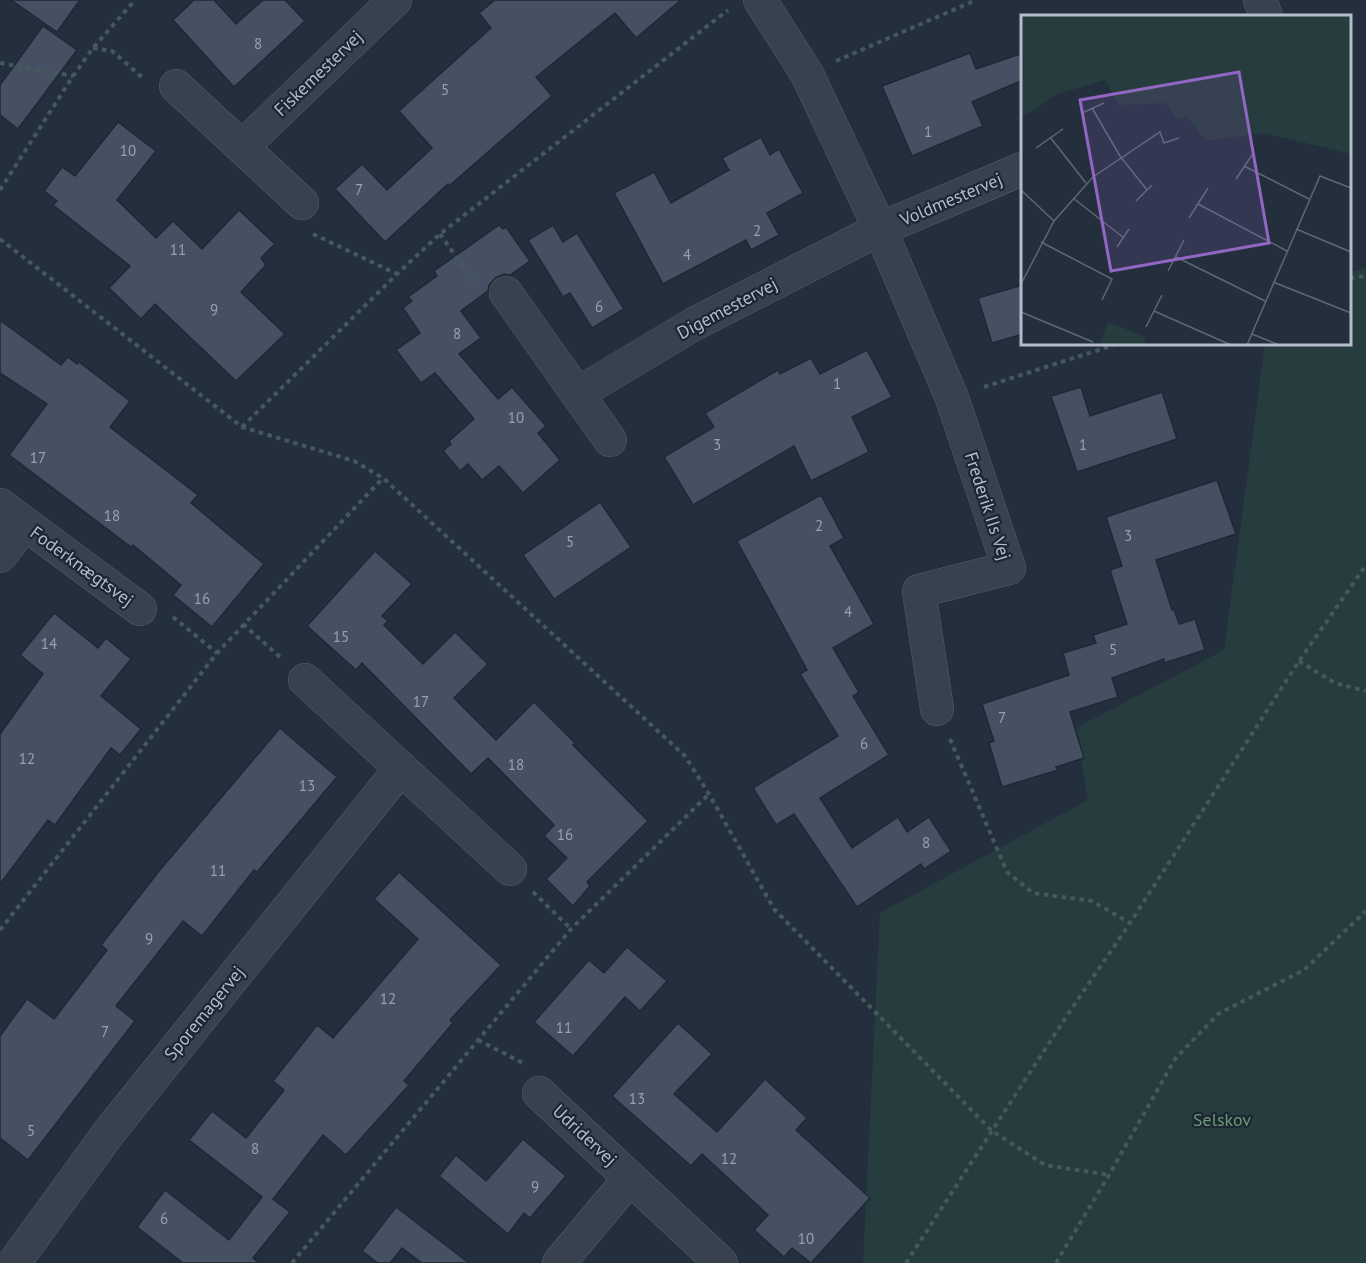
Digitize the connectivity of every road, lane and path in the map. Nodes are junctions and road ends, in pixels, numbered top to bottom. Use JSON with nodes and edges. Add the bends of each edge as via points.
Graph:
{"nodes":[{"id":1,"x":135,"y":0,"type":"edge"},
{"id":2,"x":395,"y":0,"type":"edge"},
{"id":3,"x":976,"y":0,"type":"edge"},
{"id":4,"x":1260,"y":0,"type":"edge"},
{"id":5,"x":746,"y":3,"type":"edge"},
{"id":6,"x":1266,"y":15,"type":"edge"},
{"id":7,"x":93,"y":48,"type":"junction"},
{"id":8,"x":0,"y":63,"type":"edge"},
{"id":9,"x":807,"y":74,"type":"junction"},
{"id":10,"x":73,"y":76,"type":"junction"},
{"id":11,"x":176,"y":86,"type":"joint"},
{"id":12,"x":242,"y":147,"type":"junction"},
{"id":13,"x":1021,"y":170,"type":"edge"},
{"id":14,"x":0,"y":190,"type":"edge"},
{"id":15,"x":302,"y":203,"type":"joint"},
{"id":16,"x":880,"y":229,"type":"junction"},
{"id":17,"x":440,"y":234,"type":"junction"},
{"id":18,"x":0,"y":239,"type":"edge"},
{"id":19,"x":397,"y":274,"type":"junction"},
{"id":20,"x":1366,"y":276,"type":"edge"},
{"id":21,"x":1351,"y":278,"type":"edge"},
{"id":22,"x":506,"y":293,"type":"joint"},
{"id":23,"x":1114,"y":345,"type":"edge"},
{"id":24,"x":577,"y":394,"type":"junction"},
{"id":25,"x":952,"y":398,"type":"junction"},
{"id":26,"x":242,"y":427,"type":"junction"},
{"id":27,"x":610,"y":440,"type":"dead end"},
{"id":28,"x":383,"y":478,"type":"junction"},
{"id":29,"x":12,"y":514,"type":"edge"},
{"id":30,"x":0,"y":556,"type":"edge"},
{"id":31,"x":1366,"y":565,"type":"edge"},
{"id":32,"x":140,"y":609,"type":"joint"},
{"id":33,"x":243,"y":624,"type":"junction"},
{"id":34,"x":217,"y":653,"type":"junction"},
{"id":35,"x":1299,"y":661,"type":"junction"},
{"id":36,"x":305,"y":680,"type":"joint"},
{"id":37,"x":1366,"y":691,"type":"edge"},
{"id":38,"x":937,"y":709,"type":"joint"},
{"id":39,"x":401,"y":768,"type":"junction"},
{"id":40,"x":709,"y":794,"type":"junction"},
{"id":41,"x":510,"y":869,"type":"dead end"},
{"id":42,"x":1366,"y":911,"type":"edge"},
{"id":43,"x":553,"y":912,"type":"dead end"},
{"id":44,"x":1130,"y":923,"type":"junction"},
{"id":45,"x":571,"y":929,"type":"junction"},
{"id":46,"x":0,"y":930,"type":"edge"},
{"id":47,"x":478,"y":1041,"type":"junction"},
{"id":48,"x":540,"y":1093,"type":"joint"},
{"id":49,"x":992,"y":1131,"type":"junction"},
{"id":50,"x":1109,"y":1175,"type":"junction"},
{"id":51,"x":630,"y":1178,"type":"junction"},
{"id":52,"x":14,"y":1263,"type":"edge"},
{"id":53,"x":292,"y":1263,"type":"edge"},
{"id":54,"x":559,"y":1263,"type":"edge"},
{"id":55,"x":721,"y":1263,"type":"edge"},
{"id":56,"x":906,"y":1263,"type":"edge"},
{"id":57,"x":1056,"y":1263,"type":"edge"}],
"edges":[{"from":1,"to":7,"type":"path"},
{"from":2,"to":12,"type":"street","name":"Fiskemestervej"},
{"from":3,"to":9,"type":"path"},
{"from":4,"to":6,"type":"street"},
{"from":5,"to":9,"type":"street","name":"Frederik IIs Vej"},
{"from":5,"to":17,"type":"path"},
{"from":7,"to":10,"type":"path"},
{"from":7,"to":11,"type":"path","via":[[112,51],[161,93]]},
{"from":8,"to":10,"type":"path"},
{"from":9,"to":16,"type":"street","name":"Frederik IIs Vej"},
{"from":10,"to":14,"type":"path"},
{"from":11,"to":12,"type":"street"},
{"from":12,"to":15,"type":"street"},
{"from":13,"to":16,"type":"street","name":"Voldmestervej"},
{"from":15,"to":19,"type":"path","via":[[303,230]]},
{"from":16,"to":24,"type":"street","name":"Digemestervej","via":[[694,324]]},
{"from":16,"to":25,"type":"street","name":"Frederik IIs Vej"},
{"from":17,"to":19,"type":"path"},
{"from":17,"to":22,"type":"path","via":[[488,303]]},
{"from":18,"to":26,"type":"path"},
{"from":19,"to":26,"type":"path"},
{"from":20,"to":21,"type":"path"},
{"from":22,"to":24,"type":"street"},
{"from":23,"to":25,"type":"path"},
{"from":24,"to":27,"type":"street"},
{"from":25,"to":38,"type":"street","name":"Frederik IIs Vej","via":[[1009,568],[919,591]]},
{"from":26,"to":28,"type":"path","via":[[354,461]]},
{"from":28,"to":33,"type":"path"},
{"from":28,"to":40,"type":"path","via":[[686,756]]},
{"from":29,"to":30,"type":"street","name":"Foderknægtsvej"},
{"from":29,"to":32,"type":"street","name":"Foderknægtsvej"},
{"from":31,"to":35,"type":"path"},
{"from":32,"to":34,"type":"path","via":[[154,602]]},
{"from":33,"to":34,"type":"path"},
{"from":33,"to":36,"type":"path"},
{"from":34,"to":46,"type":"path"},
{"from":35,"to":37,"type":"path","via":[[1335,683]]},
{"from":35,"to":44,"type":"path"},
{"from":36,"to":39,"type":"street"},
{"from":38,"to":44,"type":"path","via":[[1007,872],[1033,893],[1092,901]]},
{"from":39,"to":41,"type":"street"},
{"from":39,"to":52,"type":"street","name":"Sporemagervej","via":[[110,1131]]},
{"from":40,"to":45,"type":"path"},
{"from":40,"to":49,"type":"path","via":[[774,909]]},
{"from":42,"to":50,"type":"path","via":[[1304,970],[1218,1014],[1174,1059]]},
{"from":43,"to":45,"type":"path"},
{"from":44,"to":49,"type":"path"},
{"from":45,"to":47,"type":"path"},
{"from":47,"to":48,"type":"path","via":[[542,1073]]},
{"from":47,"to":53,"type":"path"},
{"from":48,"to":51,"type":"street","name":"Udridervej"},
{"from":49,"to":50,"type":"path","via":[[1045,1165]]},
{"from":49,"to":56,"type":"path"},
{"from":50,"to":57,"type":"path"},
{"from":51,"to":54,"type":"street","name":"Udridervej"},
{"from":51,"to":55,"type":"street","name":"Udridervej"}]}
